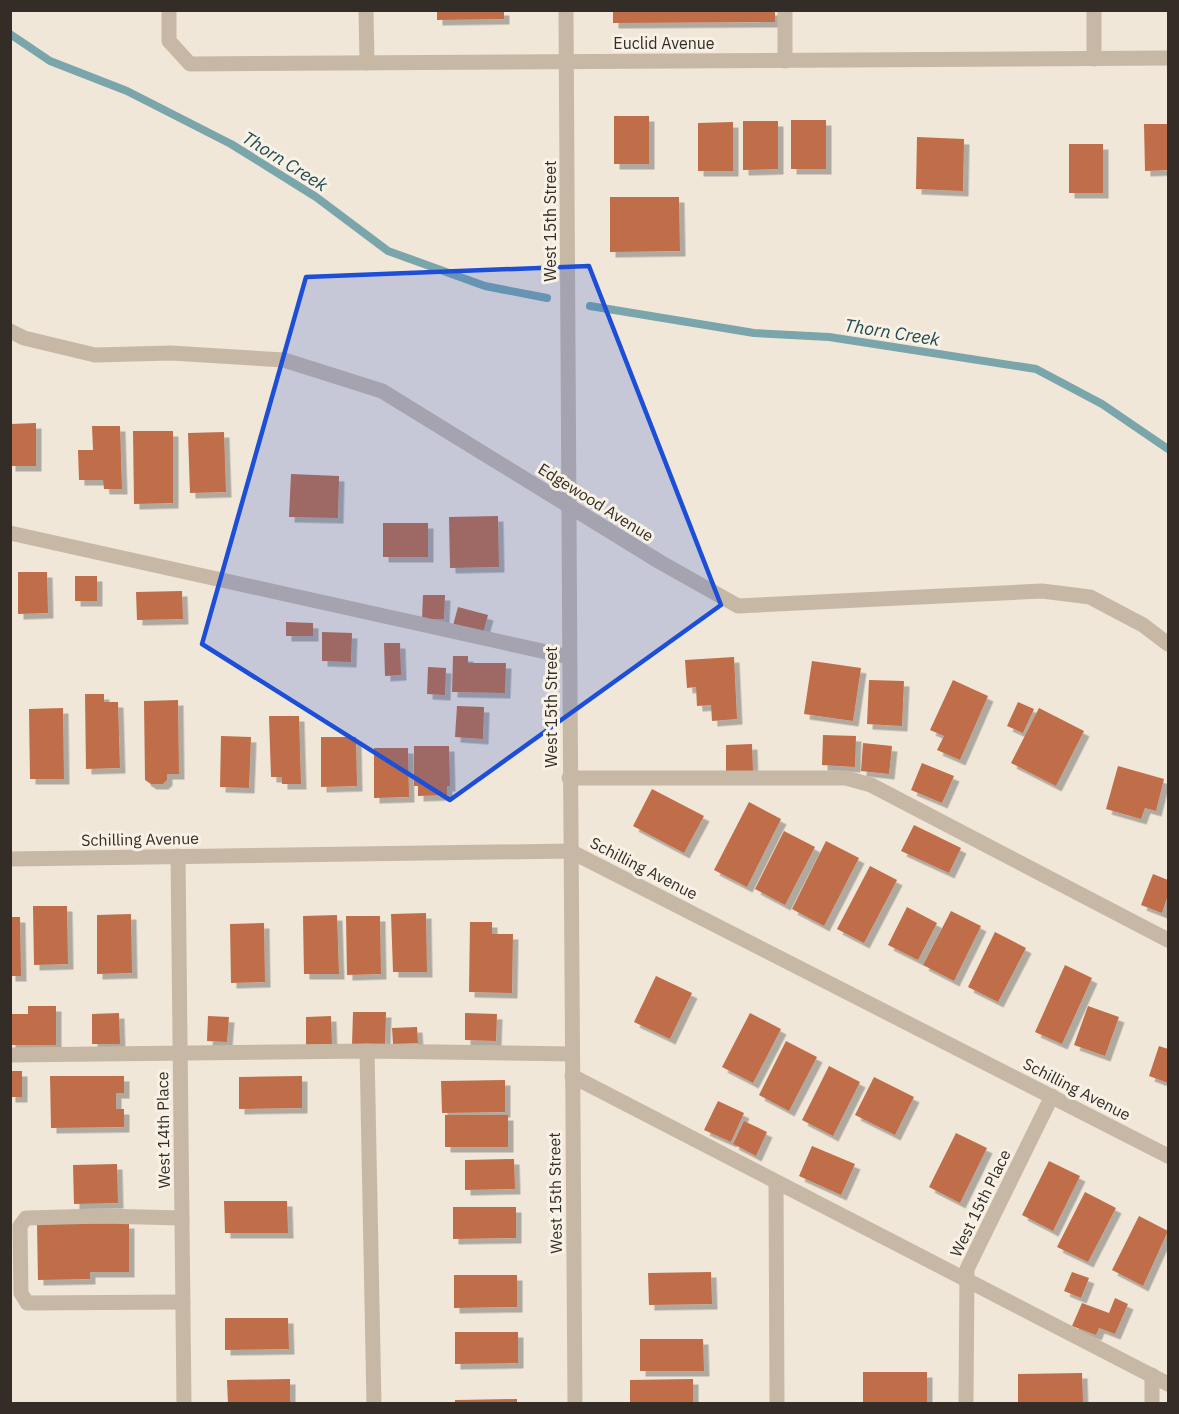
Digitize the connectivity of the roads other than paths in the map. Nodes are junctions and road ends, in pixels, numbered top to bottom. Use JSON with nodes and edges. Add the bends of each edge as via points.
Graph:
{"nodes":[{"id":1,"x":169,"y":10,"type":"edge"},
{"id":2,"x":366,"y":10,"type":"edge"},
{"id":3,"x":566,"y":10,"type":"edge"},
{"id":4,"x":785,"y":10,"type":"edge"},
{"id":5,"x":1094,"y":10,"type":"edge"},
{"id":6,"x":1168,"y":58,"type":"edge"},
{"id":7,"x":1094,"y":59,"type":"junction"},
{"id":8,"x":785,"y":61,"type":"junction"},
{"id":9,"x":566,"y":62,"type":"junction"},
{"id":10,"x":367,"y":63,"type":"junction"},
{"id":11,"x":10,"y":331,"type":"edge"},
{"id":12,"x":570,"y":507,"type":"junction"},
{"id":13,"x":10,"y":533,"type":"edge"},
{"id":14,"x":1168,"y":644,"type":"edge"},
{"id":15,"x":570,"y":657,"type":"junction"},
{"id":16,"x":569,"y":778,"type":"junction"},
{"id":17,"x":570,"y":851,"type":"junction"},
{"id":18,"x":178,"y":856,"type":"junction"},
{"id":19,"x":10,"y":859,"type":"edge"},
{"id":20,"x":1168,"y":940,"type":"edge"},
{"id":21,"x":368,"y":1051,"type":"junction"},
{"id":22,"x":181,"y":1054,"type":"junction"},
{"id":23,"x":572,"y":1054,"type":"junction"},
{"id":24,"x":10,"y":1056,"type":"edge"},
{"id":25,"x":572,"y":1076,"type":"junction"},
{"id":26,"x":1052,"y":1096,"type":"junction"},
{"id":27,"x":1168,"y":1156,"type":"edge"},
{"id":28,"x":776,"y":1182,"type":"junction"},
{"id":29,"x":182,"y":1218,"type":"junction"},
{"id":30,"x":967,"y":1281,"type":"junction"},
{"id":31,"x":183,"y":1302,"type":"junction"},
{"id":32,"x":1152,"y":1375,"type":"junction"},
{"id":33,"x":1168,"y":1383,"type":"edge"},
{"id":34,"x":184,"y":1404,"type":"edge"},
{"id":35,"x":374,"y":1404,"type":"edge"},
{"id":36,"x":575,"y":1404,"type":"edge"},
{"id":37,"x":777,"y":1404,"type":"edge"},
{"id":38,"x":966,"y":1404,"type":"edge"},
{"id":39,"x":1152,"y":1404,"type":"edge"}],
"edges":[{"from":1,"to":10,"type":"street","name":"Euclid Avenue","via":[[169,41],[190,64]]},
{"from":2,"to":10,"type":"street"},
{"from":3,"to":9,"type":"street","name":"West 15th Street"},
{"from":4,"to":8,"type":"street"},
{"from":5,"to":7,"type":"street"},
{"from":6,"to":7,"type":"street","name":"Euclid Avenue"},
{"from":7,"to":8,"type":"street","name":"Euclid Avenue"},
{"from":8,"to":9,"type":"street","name":"Euclid Avenue"},
{"from":9,"to":10,"type":"street","name":"Euclid Avenue"},
{"from":9,"to":12,"type":"street","name":"West 15th Street"},
{"from":11,"to":12,"type":"street","name":"Edgewood Avenue","via":[[95,355],[171,353],[284,360],[382,391]]},
{"from":12,"to":14,"type":"street","name":"Edgewood Avenue","via":[[738,606],[1042,591],[1090,597],[1143,625]]},
{"from":12,"to":15,"type":"street","name":"West 15th Street"},
{"from":13,"to":15,"type":"street"},
{"from":15,"to":16,"type":"street","name":"West 15th Street"},
{"from":16,"to":17,"type":"street","name":"West 15th Street"},
{"from":16,"to":20,"type":"street","via":[[846,778],[871,785]]},
{"from":17,"to":18,"type":"street","name":"Schilling Avenue"},
{"from":17,"to":23,"type":"street","name":"West 15th Street"},
{"from":17,"to":26,"type":"street","name":"Schilling Avenue"},
{"from":18,"to":19,"type":"street","name":"Schilling Avenue"},
{"from":18,"to":22,"type":"street","name":"West 14th Place"},
{"from":21,"to":22,"type":"street"},
{"from":21,"to":23,"type":"street"},
{"from":21,"to":35,"type":"street"},
{"from":22,"to":24,"type":"street"},
{"from":22,"to":29,"type":"street","name":"West 14th Place"},
{"from":23,"to":25,"type":"street","name":"West 15th Street"},
{"from":25,"to":28,"type":"street"},
{"from":25,"to":36,"type":"street","name":"West 15th Street"},
{"from":26,"to":27,"type":"street","name":"Schilling Avenue"},
{"from":26,"to":30,"type":"street","name":"West 15th Place","via":[[967,1269]]},
{"from":28,"to":30,"type":"street"},
{"from":28,"to":37,"type":"street"},
{"from":29,"to":31,"type":"street","name":"West 14th Place"},
{"from":29,"to":31,"type":"street","via":[[26,1218],[20,1226],[21,1293],[27,1303]]},
{"from":30,"to":32,"type":"street"},
{"from":30,"to":38,"type":"street","name":"West 15th Place"},
{"from":31,"to":34,"type":"street","name":"West 14th Place"},
{"from":32,"to":33,"type":"street"},
{"from":32,"to":39,"type":"street"}]}
